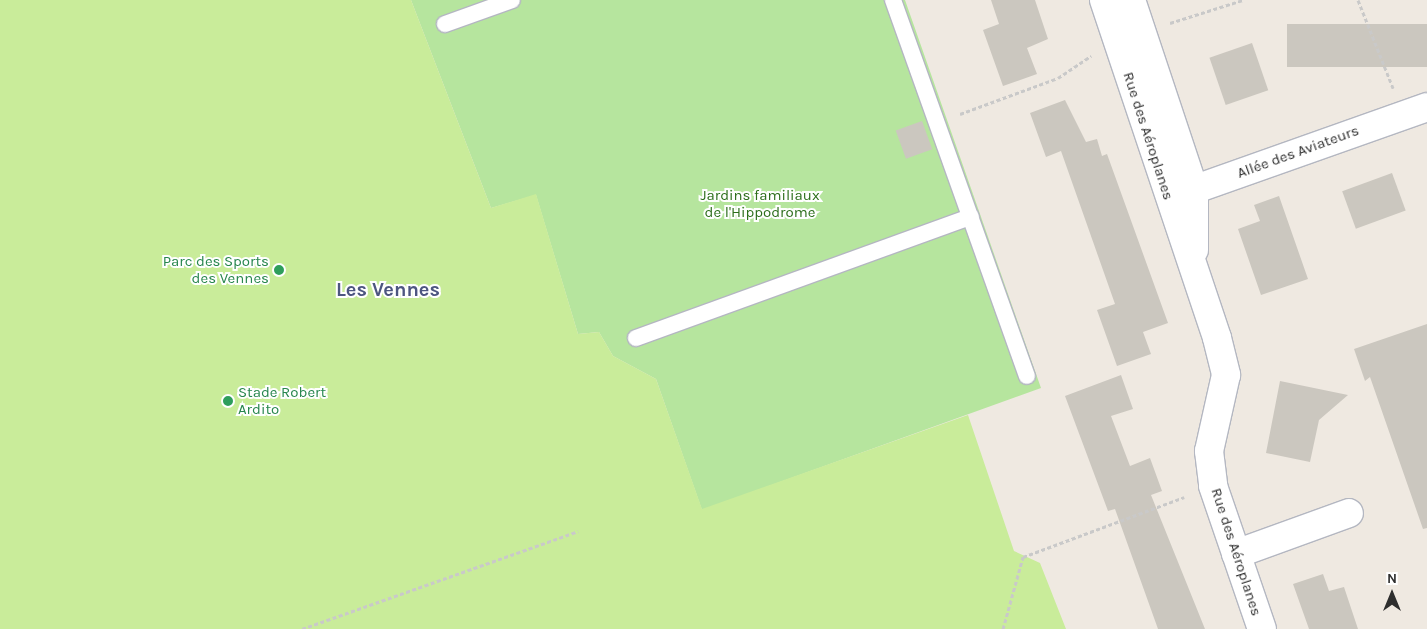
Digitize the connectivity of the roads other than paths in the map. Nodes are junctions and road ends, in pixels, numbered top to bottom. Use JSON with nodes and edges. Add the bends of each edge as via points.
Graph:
{"nodes":[{"id":1,"x":512,"y":0,"type":"edge"},
{"id":2,"x":892,"y":0,"type":"edge"},
{"id":3,"x":1104,"y":0,"type":"edge"},
{"id":4,"x":1131,"y":0,"type":"edge"},
{"id":5,"x":445,"y":24,"type":"dead end"},
{"id":6,"x":1415,"y":111,"type":"edge"},
{"id":7,"x":1194,"y":189,"type":"junction"},
{"id":8,"x":1169,"y":198,"type":"junction"},
{"id":9,"x":971,"y":217,"type":"junction"},
{"id":10,"x":1194,"y":271,"type":"junction"},
{"id":11,"x":636,"y":338,"type":"dead end"},
{"id":12,"x":1027,"y":376,"type":"dead end"},
{"id":13,"x":1349,"y":513,"type":"dead end"},
{"id":14,"x":1236,"y":554,"type":"junction"},
{"id":15,"x":1262,"y":629,"type":"edge"}],
"edges":[{"from":1,"to":5,"type":"lane"},
{"from":2,"to":9,"type":"lane"},
{"from":3,"to":8,"type":"street","name":"Rue des Aéroplanes"},
{"from":4,"to":7,"type":"street","name":"Rue des Aéroplanes"},
{"from":6,"to":7,"type":"street","name":"Allée des Aviateurs"},
{"from":7,"to":8,"type":"street","name":"Allée des Aviateurs"},
{"from":7,"to":10,"type":"street","name":"Rue des Aéroplanes"},
{"from":8,"to":10,"type":"street","name":"Rue des Aéroplanes"},
{"from":9,"to":11,"type":"lane"},
{"from":9,"to":12,"type":"lane"},
{"from":10,"to":14,"type":"street","name":"Rue des Aéroplanes","via":[[1226,375],[1209,451],[1213,486]]},
{"from":13,"to":14,"type":"street"},
{"from":14,"to":15,"type":"street","name":"Rue des Aéroplanes"}]}
